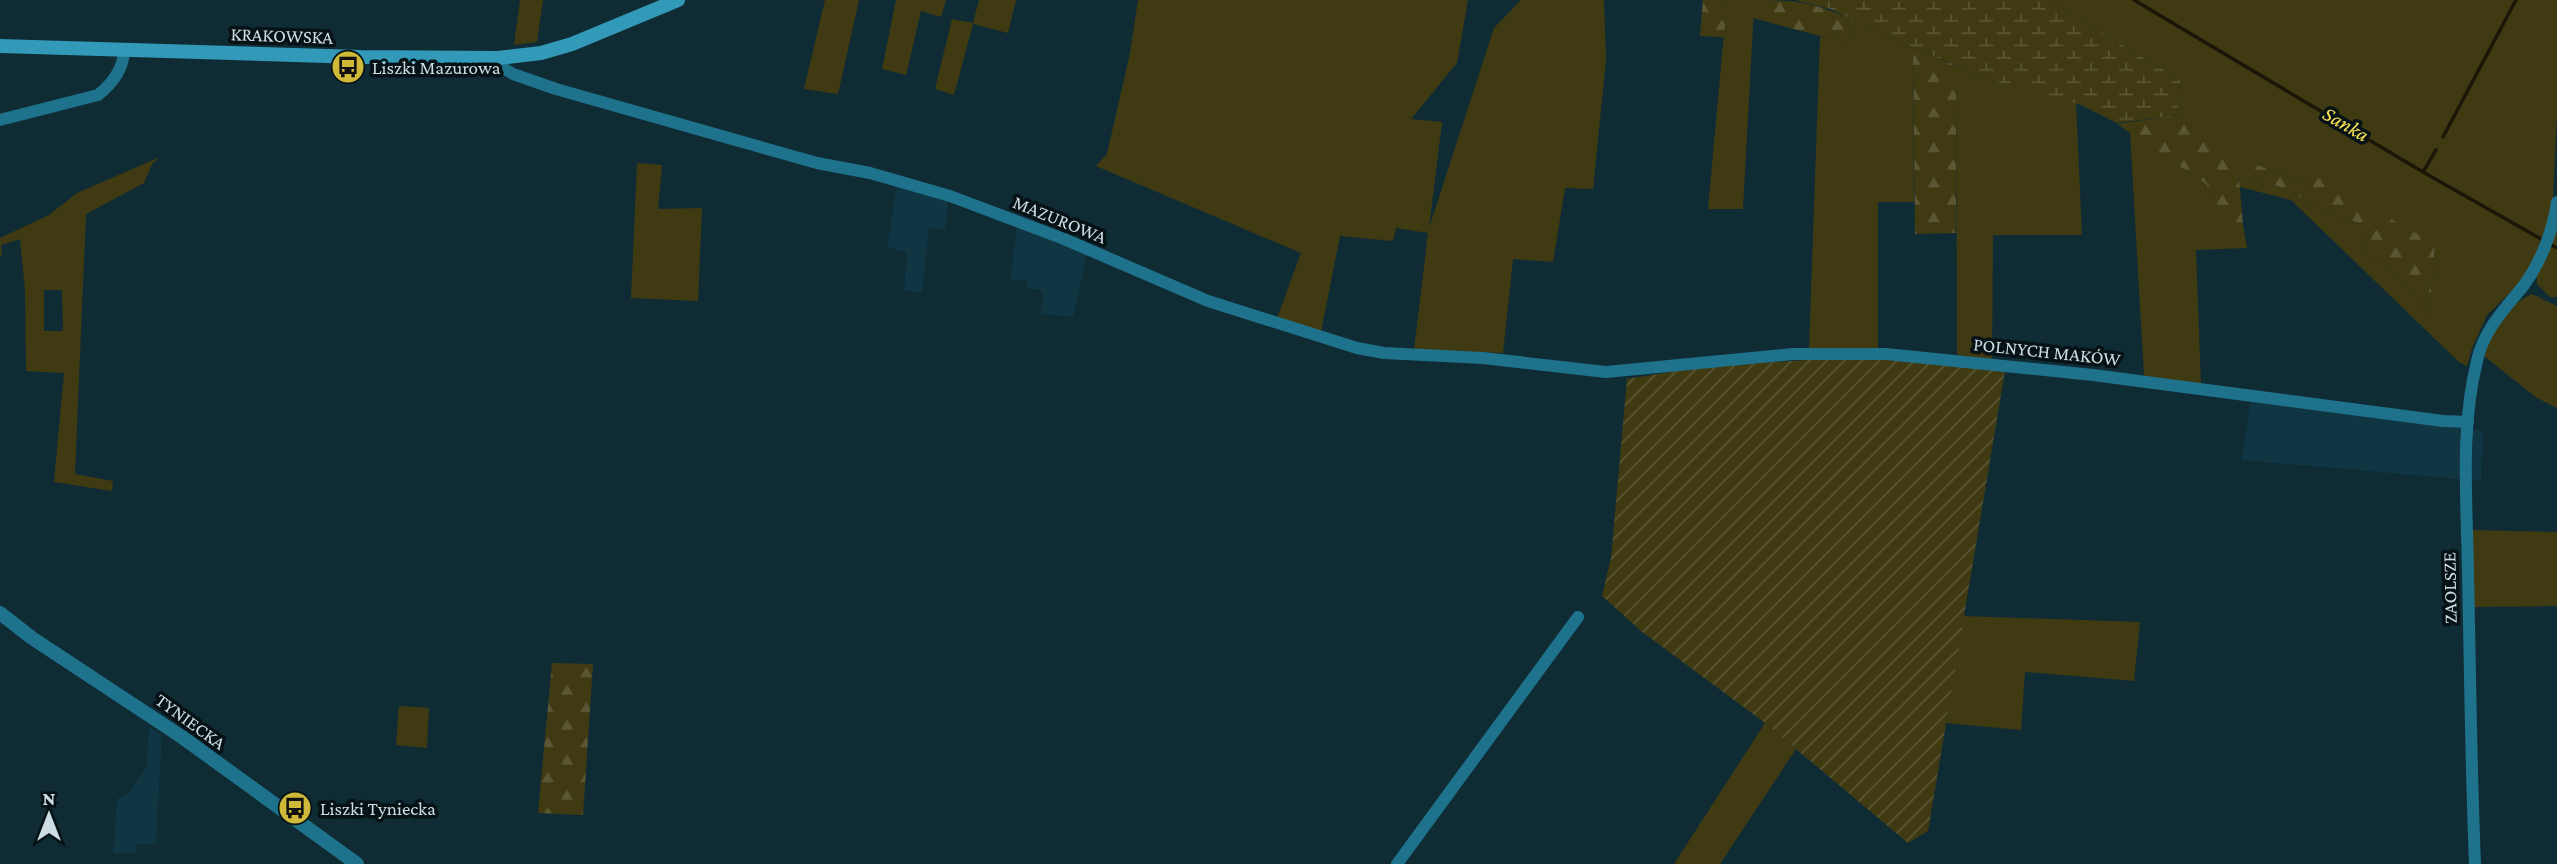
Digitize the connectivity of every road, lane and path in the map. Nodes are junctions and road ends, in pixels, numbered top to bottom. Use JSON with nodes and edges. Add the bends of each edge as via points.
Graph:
{"nodes":[{"id":1,"x":678,"y":0,"type":"edge"},
{"id":2,"x":0,"y":46,"type":"edge"},
{"id":3,"x":124,"y":49,"type":"junction"},
{"id":4,"x":498,"y":58,"type":"junction"},
{"id":5,"x":0,"y":120,"type":"edge"},
{"id":6,"x":2557,"y":202,"type":"edge"},
{"id":7,"x":1620,"y":371,"type":"joint"},
{"id":8,"x":2468,"y":422,"type":"junction"},
{"id":9,"x":0,"y":613,"type":"edge"},
{"id":10,"x":1578,"y":617,"type":"dead end"},
{"id":11,"x":357,"y":864,"type":"edge"},
{"id":12,"x":1397,"y":864,"type":"edge"},
{"id":13,"x":2475,"y":864,"type":"edge"}],
"edges":[{"from":1,"to":4,"type":"main road","name":"KRAKOWSKA","via":[[572,44]]},
{"from":2,"to":3,"type":"main road","name":"KRAKOWSKA"},
{"from":3,"to":4,"type":"main road","name":"KRAKOWSKA"},
{"from":3,"to":5,"type":"street","via":[[118,73],[98,95]]},
{"from":4,"to":7,"type":"street","name":"MAZUROWA","via":[[500,66],[513,74],[556,89],[950,196],[1208,301],[1357,348]]},
{"from":6,"to":8,"type":"street","name":"ZAOLSZE","via":[[2539,259],[2497,317],[2478,357]]},
{"from":7,"to":8,"type":"street","name":"POLNYCH MAKÓW","via":[[1793,355],[1886,354]]},
{"from":8,"to":13,"type":"street","name":"ZAOLSZE"},
{"from":9,"to":11,"type":"street","name":"TYNIECKA"},
{"from":10,"to":12,"type":"street"}]}
